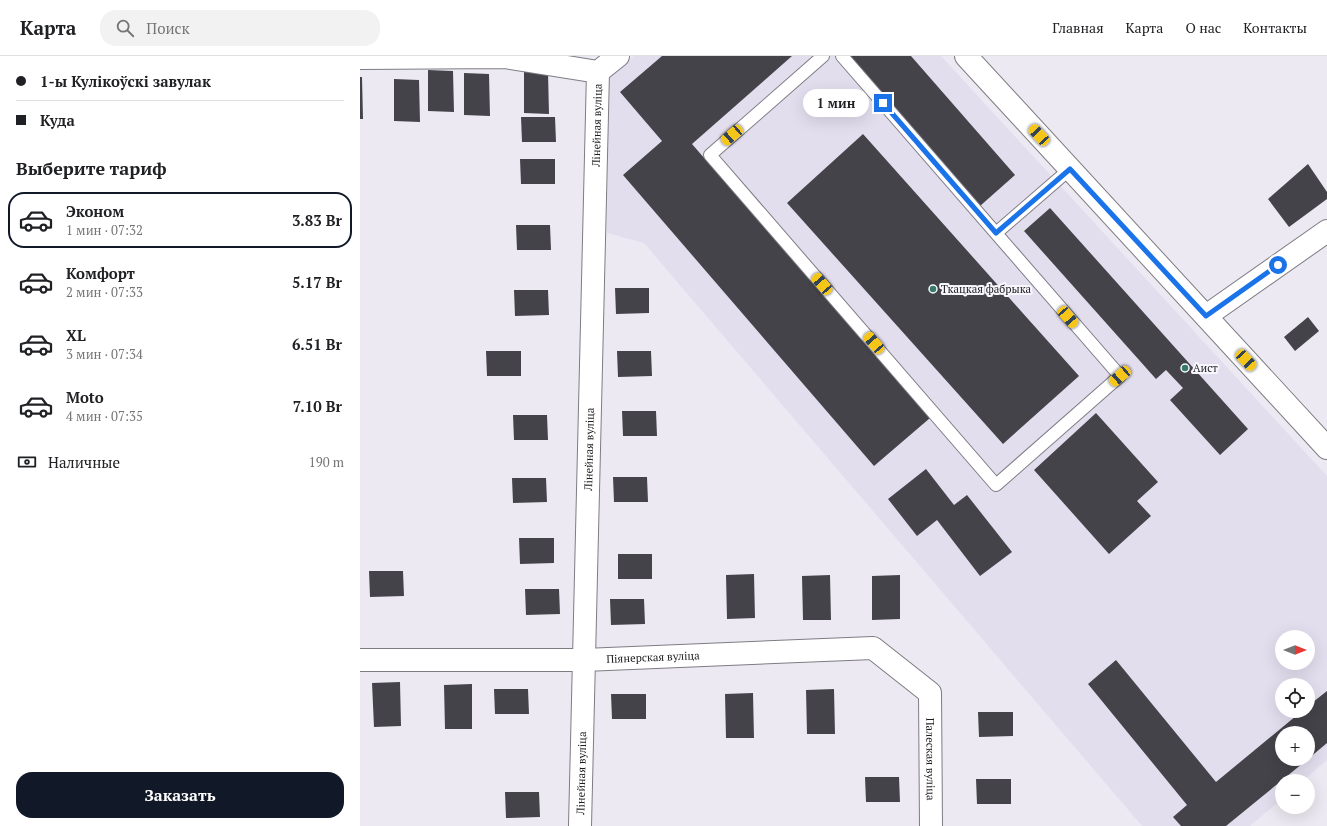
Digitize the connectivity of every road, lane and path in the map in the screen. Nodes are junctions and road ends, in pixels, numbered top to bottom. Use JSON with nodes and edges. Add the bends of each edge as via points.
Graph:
{"nodes":[{"id":1,"x":618,"y":56,"type":"edge"},
{"id":2,"x":823,"y":56,"type":"edge"},
{"id":3,"x":842,"y":56,"type":"edge"},
{"id":4,"x":966,"y":56,"type":"edge"},
{"id":5,"x":360,"y":58,"type":"edge"},
{"id":6,"x":598,"y":72,"type":"junction"},
{"id":7,"x":1070,"y":169,"type":"junction"},
{"id":8,"x":1327,"y":231,"type":"edge"},
{"id":9,"x":996,"y":233,"type":"junction"},
{"id":10,"x":1206,"y":316,"type":"junction"},
{"id":11,"x":1327,"y":448,"type":"edge"},
{"id":12,"x":360,"y":660,"type":"edge"},
{"id":13,"x":584,"y":660,"type":"junction"},
{"id":14,"x":930,"y":692,"type":"joint"},
{"id":15,"x":580,"y":826,"type":"edge"},
{"id":16,"x":931,"y":826,"type":"edge"}],
"edges":[{"from":1,"to":6,"type":"street"},
{"from":2,"to":9,"type":"lane","via":[[710,155],[996,484],[1120,376]]},
{"from":3,"to":9,"type":"lane"},
{"from":4,"to":7,"type":"street"},
{"from":5,"to":6,"type":"street","via":[[504,57]]},
{"from":6,"to":13,"type":"street","name":"Лінейная вуліца"},
{"from":7,"to":9,"type":"lane"},
{"from":7,"to":10,"type":"street"},
{"from":8,"to":10,"type":"street"},
{"from":10,"to":11,"type":"street"},
{"from":12,"to":13,"type":"street","name":"Піянерская вуліца"},
{"from":13,"to":14,"type":"street","name":"Піянерская вуліца","via":[[873,648]]},
{"from":13,"to":15,"type":"street","name":"Лінейная вуліца"},
{"from":14,"to":16,"type":"street","name":"Палеская вуліца"}]}
